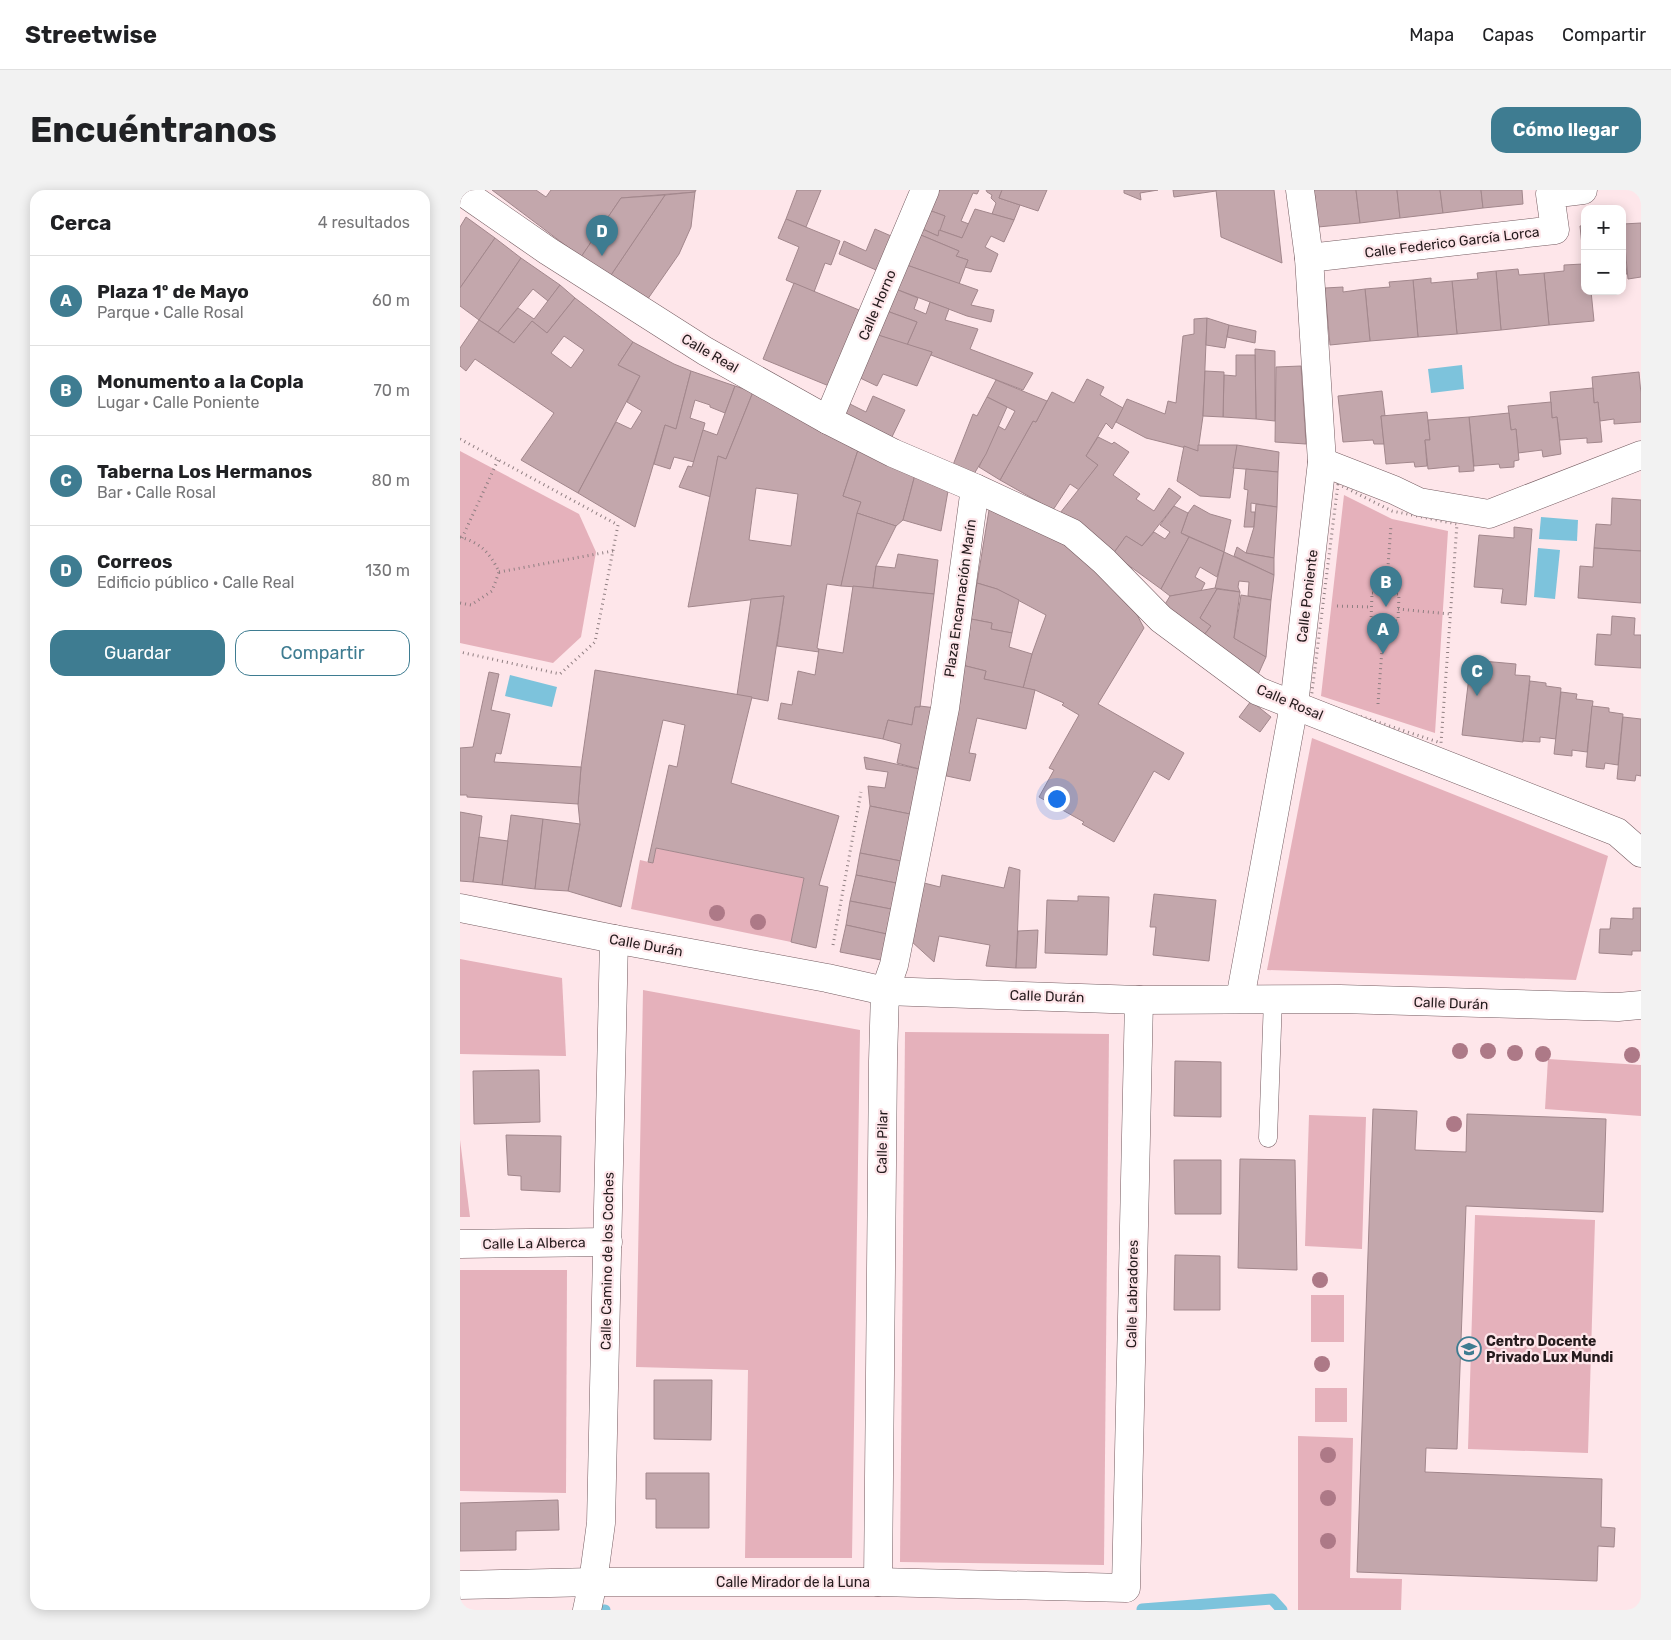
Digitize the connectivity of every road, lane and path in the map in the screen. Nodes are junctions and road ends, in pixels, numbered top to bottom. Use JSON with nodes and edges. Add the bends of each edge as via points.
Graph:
{"nodes":[{"id":1,"x":460,"y":190,"type":"edge"},
{"id":2,"x":926,"y":190,"type":"edge"},
{"id":3,"x":1300,"y":190,"type":"edge"},
{"id":4,"x":1583,"y":190,"type":"edge"},
{"id":5,"x":1309,"y":258,"type":"junction"},
{"id":6,"x":828,"y":420,"type":"junction"},
{"id":7,"x":460,"y":439,"type":"edge"},
{"id":8,"x":1641,"y":455,"type":"edge"},
{"id":9,"x":498,"y":460,"type":"junction"},
{"id":10,"x":1322,"y":462,"type":"junction"},
{"id":11,"x":975,"y":488,"type":"junction"},
{"id":12,"x":461,"y":538,"type":"edge"},
{"id":13,"x":613,"y":551,"type":"junction"},
{"id":14,"x":500,"y":572,"type":"junction"},
{"id":15,"x":1386,"y":594,"type":"junction"},
{"id":16,"x":460,"y":603,"type":"edge"},
{"id":17,"x":1398,"y":609,"type":"junction"},
{"id":18,"x":1450,"y":614,"type":"junction"},
{"id":19,"x":1384,"y":621,"type":"junction"},
{"id":20,"x":460,"y":652,"type":"edge"},
{"id":21,"x":1294,"y":705,"type":"junction"},
{"id":22,"x":1378,"y":705,"type":"dead end"},
{"id":23,"x":945,"y":708,"type":"joint"},
{"id":24,"x":1377,"y":724,"type":"junction"},
{"id":25,"x":861,"y":792,"type":"dead end"},
{"id":26,"x":1641,"y":853,"type":"edge"},
{"id":27,"x":460,"y":908,"type":"edge"},
{"id":28,"x":614,"y":939,"type":"junction"},
{"id":29,"x":827,"y":978,"type":"junction"},
{"id":30,"x":885,"y":991,"type":"junction"},
{"id":31,"x":1240,"y":999,"type":"junction"},
{"id":32,"x":1272,"y":999,"type":"junction"},
{"id":33,"x":1139,"y":1000,"type":"junction"},
{"id":34,"x":1641,"y":1005,"type":"edge"},
{"id":35,"x":1268,"y":1138,"type":"dead end"},
{"id":36,"x":608,"y":1242,"type":"junction"},
{"id":37,"x":460,"y":1244,"type":"edge"},
{"id":38,"x":593,"y":1582,"type":"junction"},
{"id":39,"x":878,"y":1582,"type":"junction"},
{"id":40,"x":460,"y":1585,"type":"edge"},
{"id":41,"x":1126,"y":1588,"type":"joint"},
{"id":42,"x":587,"y":1610,"type":"edge"}],
"edges":[{"from":1,"to":6,"type":"street","name":"Calle Real","via":[[548,251],[705,351]]},
{"from":2,"to":6,"type":"street","name":"Calle Horno"},
{"from":3,"to":5,"type":"street","name":"Calle Poniente"},
{"from":4,"to":5,"type":"street","name":"Calle Federico García Lorca","via":[[1550,194],[1555,230]]},
{"from":5,"to":10,"type":"street","name":"Calle Poniente"},
{"from":6,"to":11,"type":"street","name":"Calle Real"},
{"from":7,"to":9,"type":"path"},
{"from":8,"to":10,"type":"street","via":[[1489,514],[1419,502]]},
{"from":9,"to":12,"type":"path"},
{"from":9,"to":13,"type":"path","via":[[618,525]]},
{"from":10,"to":21,"type":"street","name":"Calle Poniente"},
{"from":11,"to":21,"type":"street","name":"Calle Rosal","via":[[1072,533],[1161,619],[1258,691]]},
{"from":11,"to":23,"type":"street","name":"Plaza Encarnación Marín"},
{"from":12,"to":14,"type":"path","via":[[470,540],[491,555]]},
{"from":13,"to":14,"type":"path"},
{"from":13,"to":20,"type":"path","via":[[595,642],[560,674]]},
{"from":14,"to":16,"type":"path","via":[[492,592],[470,605]]},
{"from":15,"to":17,"type":"path","via":[[1398,594]]},
{"from":15,"to":18,"type":"path","via":[[1392,511],[1457,524]]},
{"from":15,"to":19,"type":"path","via":[[1372,593],[1371,621]]},
{"from":17,"to":18,"type":"path"},
{"from":17,"to":19,"type":"path","via":[[1398,621]]},
{"from":18,"to":24,"type":"path","via":[[1441,743]]},
{"from":19,"to":22,"type":"path"},
{"from":21,"to":24,"type":"street","name":"Calle Rosal"},
{"from":21,"to":31,"type":"street","name":"Calle Poniente"},
{"from":23,"to":30,"type":"street","name":"Calle Pilar","via":[[894,965]]},
{"from":24,"to":26,"type":"street","name":"Calle Rosal","via":[[1617,832]]},
{"from":25,"to":29,"type":"path"},
{"from":27,"to":28,"type":"street","name":"Calle Durán"},
{"from":28,"to":29,"type":"street","name":"Calle Durán"},
{"from":28,"to":36,"type":"street","name":"Calle Camino de los Coches"},
{"from":29,"to":30,"type":"street","name":"Calle Durán"},
{"from":30,"to":33,"type":"street","name":"Calle Durán"},
{"from":30,"to":39,"type":"street","name":"Calle Pilar"},
{"from":31,"to":32,"type":"street","name":"Calle Durán"},
{"from":31,"to":33,"type":"street","name":"Calle Durán"},
{"from":32,"to":34,"type":"street","name":"Calle Durán"},
{"from":32,"to":35,"type":"lane"},
{"from":33,"to":41,"type":"street","name":"Calle Labradores"},
{"from":36,"to":37,"type":"street","name":"Calle La Alberca"},
{"from":36,"to":38,"type":"street","name":"Calle Camino de los Coches","via":[[601,1523]]},
{"from":38,"to":39,"type":"street","name":"Calle Mirador de la Luna"},
{"from":38,"to":40,"type":"street","name":"Calle Mirador de la Luna"},
{"from":38,"to":42,"type":"street","name":"Calle Camino de los Coches"},
{"from":39,"to":41,"type":"street","name":"Calle Mirador de la Luna"}]}
